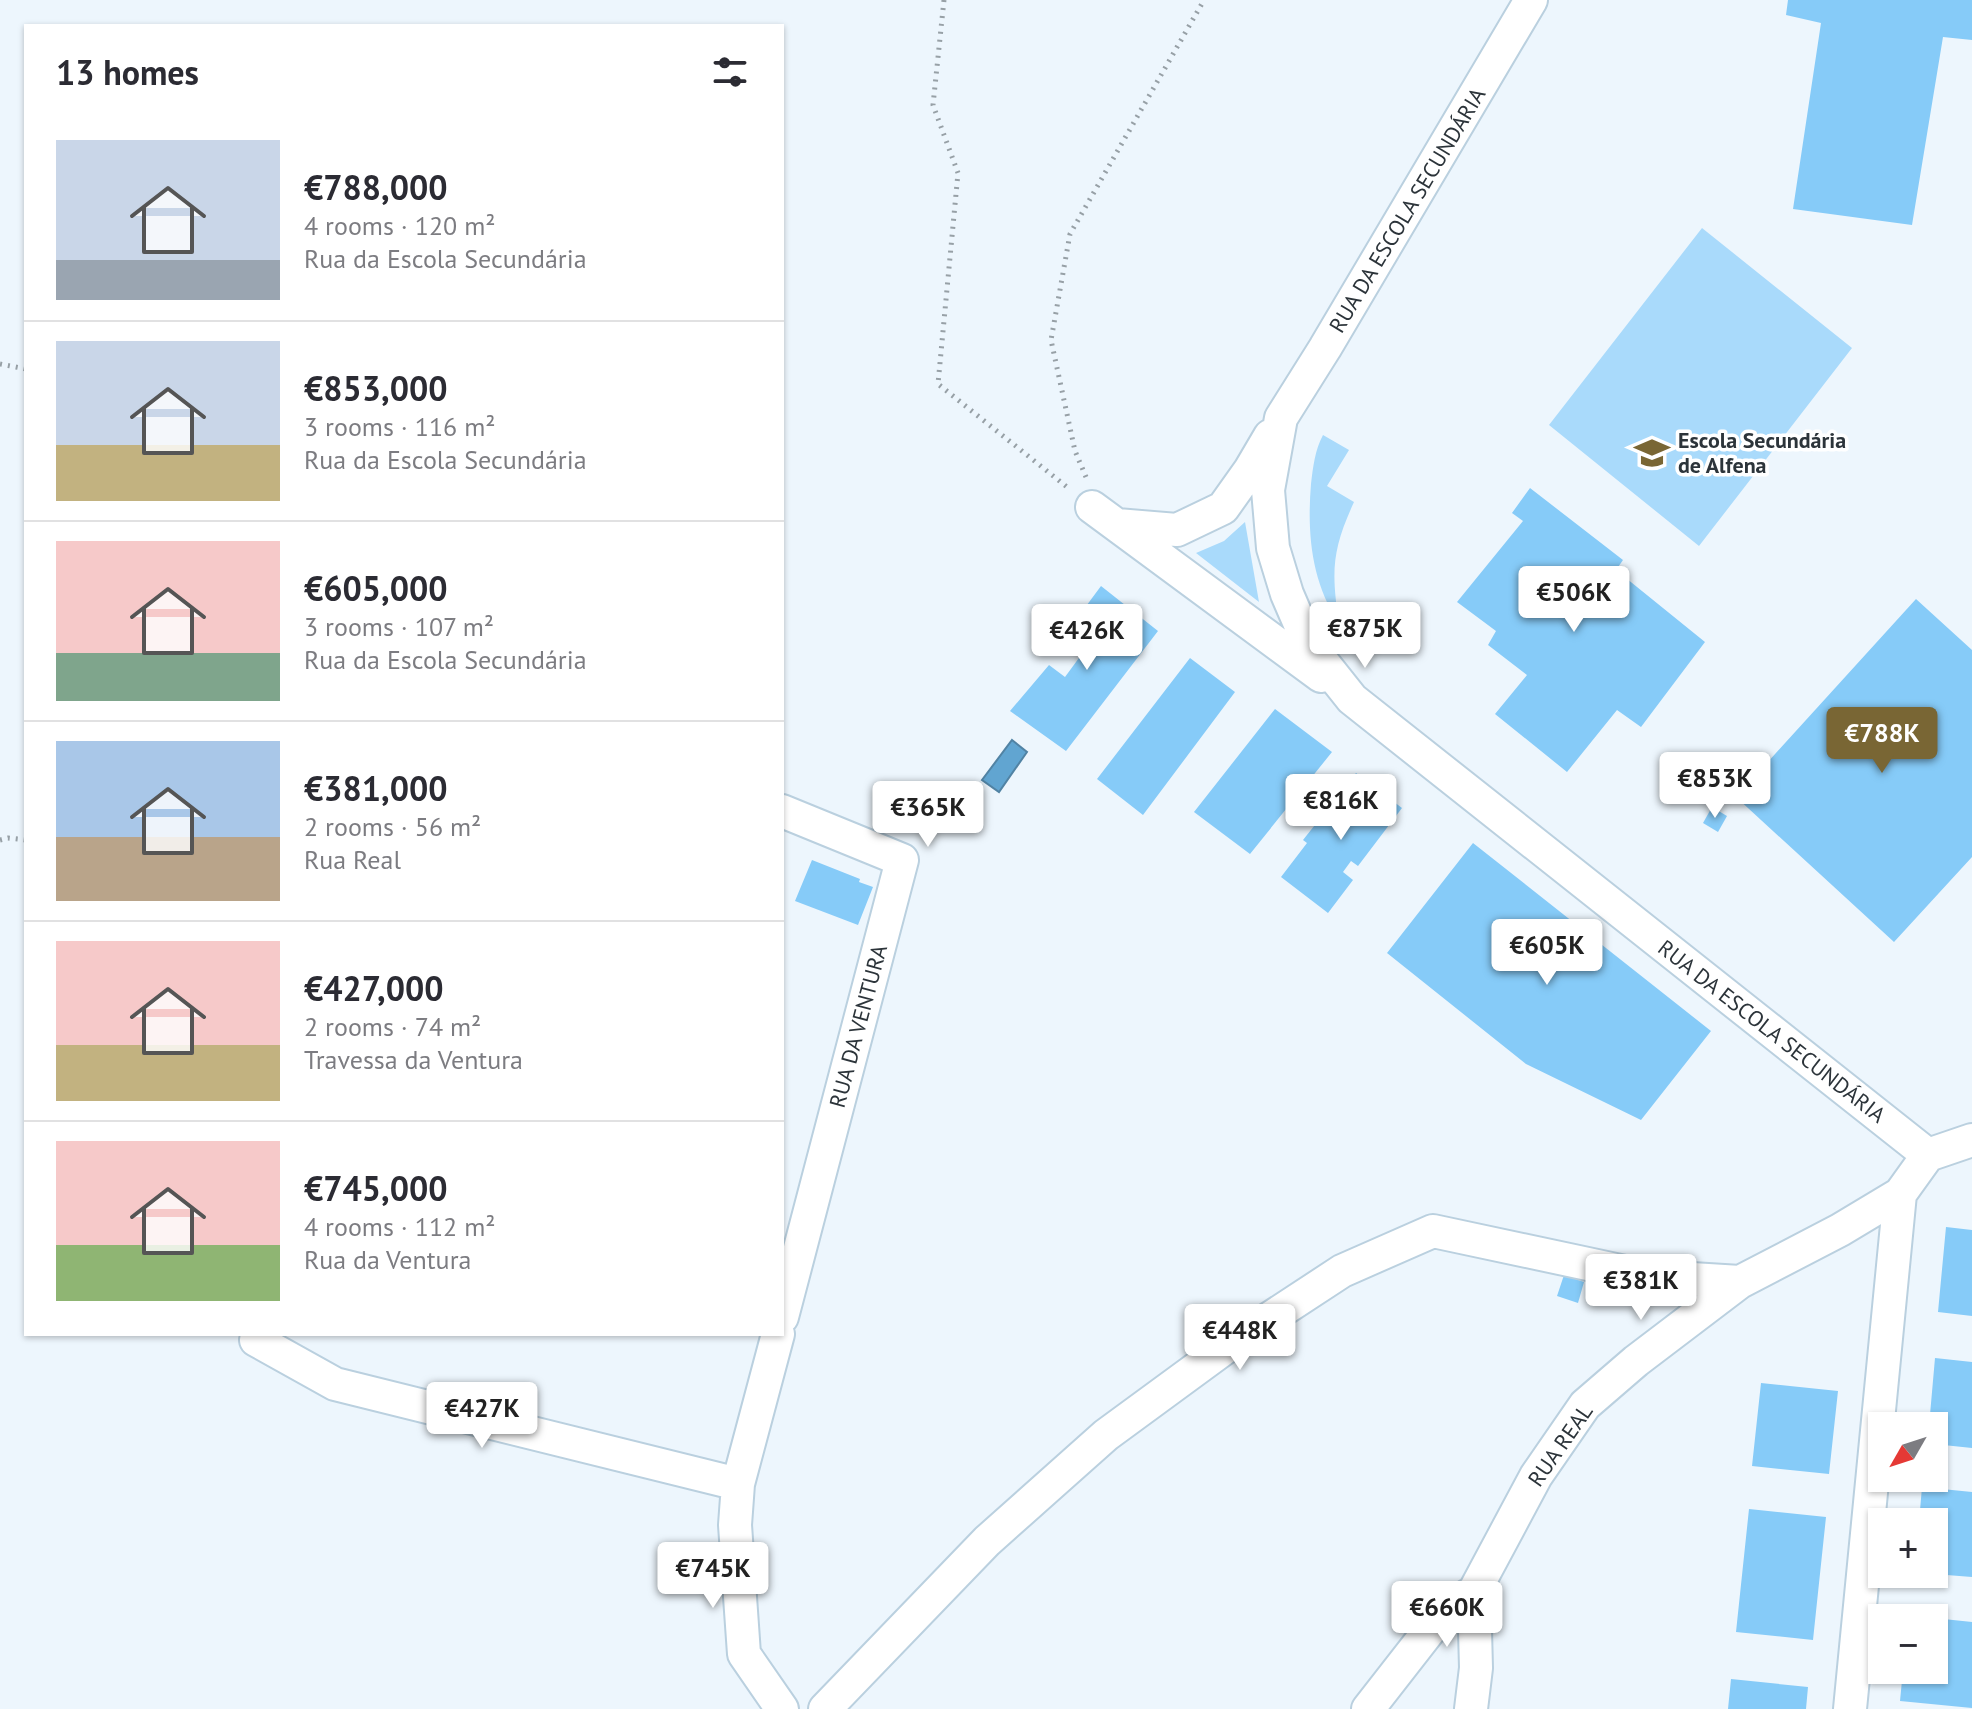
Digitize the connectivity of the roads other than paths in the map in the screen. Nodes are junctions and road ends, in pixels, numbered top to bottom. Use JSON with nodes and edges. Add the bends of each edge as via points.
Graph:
{"nodes":[{"id":1,"x":1531,"y":0,"type":"edge"},
{"id":2,"x":1281,"y":418,"type":"junction"},
{"id":3,"x":1352,"y":699,"type":"junction"},
{"id":4,"x":784,"y":812,"type":"edge"},
{"id":5,"x":1972,"y":1140,"type":"edge"},
{"id":6,"x":1928,"y":1155,"type":"junction"},
{"id":7,"x":1900,"y":1194,"type":"junction"},
{"id":8,"x":1740,"y":1282,"type":"junction"},
{"id":9,"x":784,"y":1309,"type":"edge"},
{"id":10,"x":777,"y":1336,"type":"edge"},
{"id":11,"x":256,"y":1340,"type":"dead end"},
{"id":12,"x":738,"y":1484,"type":"junction"},
{"id":13,"x":1474,"y":1592,"type":"junction"},
{"id":14,"x":782,"y":1709,"type":"edge"},
{"id":15,"x":825,"y":1709,"type":"edge"},
{"id":16,"x":1368,"y":1709,"type":"edge"},
{"id":17,"x":1471,"y":1709,"type":"edge"},
{"id":18,"x":1850,"y":1709,"type":"edge"}],
"edges":[{"from":1,"to":2,"type":"street","name":"RUA DA ESCOLA SECUNDÁRIA"},
{"from":2,"to":3,"type":"street","name":"RUA DA ESCOLA SECUNDÁRIA","via":[[1268,490],[1273,548],[1309,645]]},
{"from":2,"to":3,"type":"street","name":"RUA DA ESCOLA SECUNDÁRIA","via":[[1223,508],[1177,530],[1104,516]]},
{"from":3,"to":6,"type":"street","name":"RUA DA ESCOLA SECUNDÁRIA"},
{"from":4,"to":9,"type":"street","name":"RUA DA VENTURA","via":[[902,860]]},
{"from":5,"to":6,"type":"street"},
{"from":6,"to":7,"type":"street","name":"RUA REAL"},
{"from":7,"to":8,"type":"street","name":"RUA REAL"},
{"from":7,"to":18,"type":"street"},
{"from":8,"to":13,"type":"street","name":"RUA REAL","via":[[1585,1405],[1536,1476]]},
{"from":8,"to":15,"type":"street","via":[[1644,1276],[1433,1231],[1342,1271],[1106,1435],[987,1541]]},
{"from":10,"to":12,"type":"street"},
{"from":11,"to":12,"type":"street","via":[[335,1384]]},
{"from":12,"to":14,"type":"street","via":[[735,1525],[744,1654]]},
{"from":13,"to":16,"type":"street","name":"RUA REAL","via":[[1451,1606]]},
{"from":13,"to":17,"type":"street"}]}
